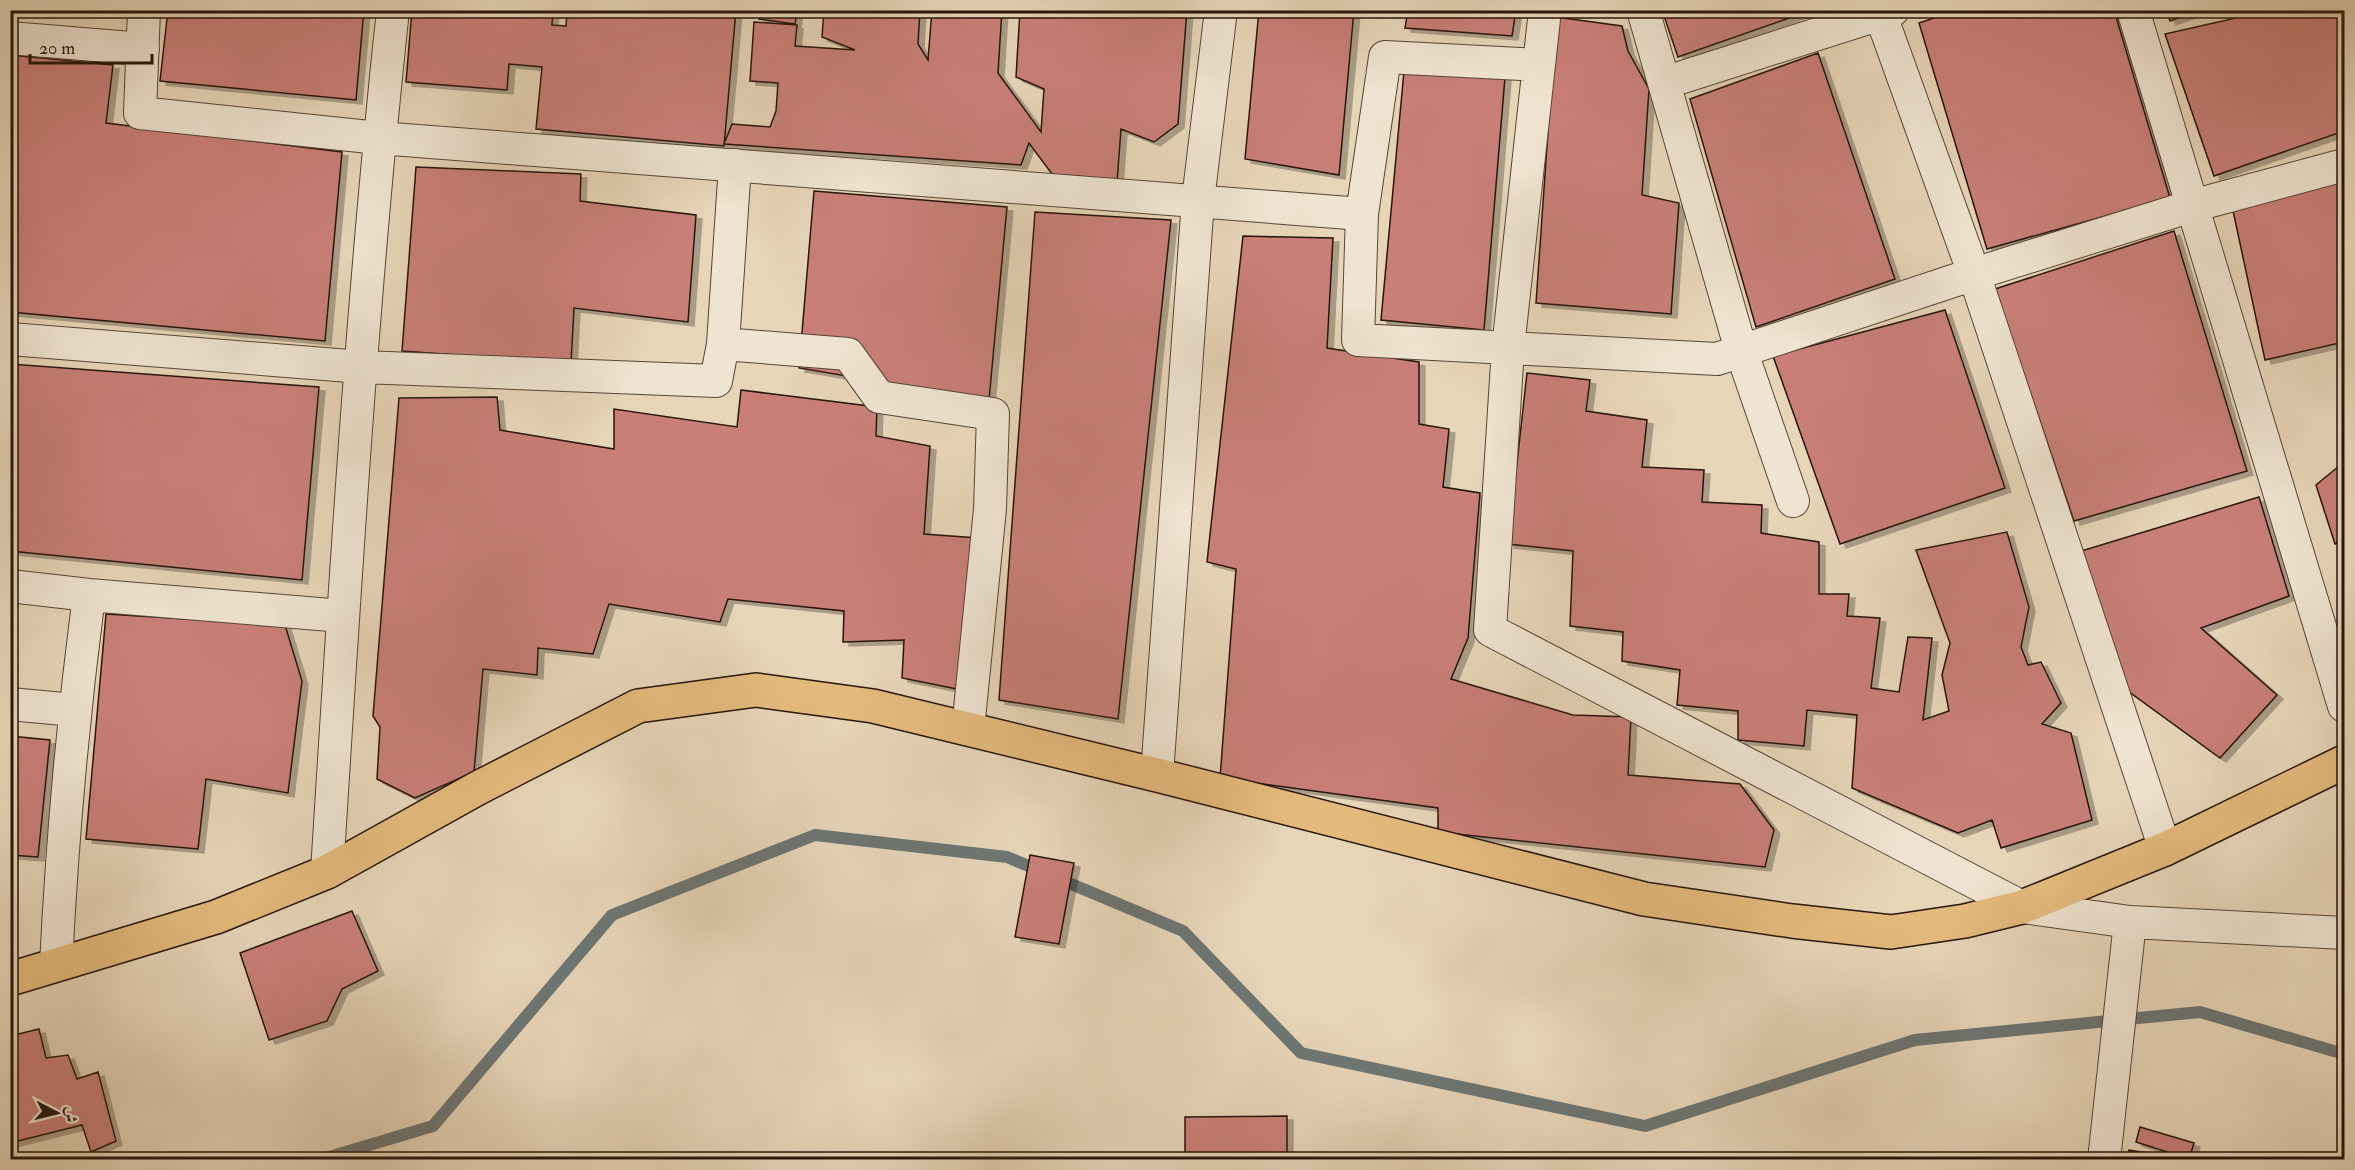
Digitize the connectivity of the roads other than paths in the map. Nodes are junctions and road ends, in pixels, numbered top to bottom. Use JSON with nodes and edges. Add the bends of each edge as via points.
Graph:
{"nodes":[{"id":1,"x":144,"y":10,"type":"edge"},
{"id":2,"x":393,"y":10,"type":"edge"},
{"id":3,"x":1221,"y":10,"type":"edge"},
{"id":4,"x":1545,"y":10,"type":"edge"},
{"id":5,"x":1643,"y":10,"type":"edge"},
{"id":6,"x":2133,"y":10,"type":"edge"},
{"id":7,"x":1884,"y":12,"type":"edge"},
{"id":8,"x":10,"y":38,"type":"edge"},
{"id":9,"x":142,"y":49,"type":"junction"},
{"id":10,"x":1539,"y":65,"type":"junction"},
{"id":11,"x":1664,"y":83,"type":"junction"},
{"id":12,"x":379,"y":138,"type":"junction"},
{"id":13,"x":735,"y":165,"type":"junction"},
{"id":14,"x":2344,"y":165,"type":"edge"},
{"id":15,"x":1198,"y":200,"type":"junction"},
{"id":16,"x":2192,"y":206,"type":"junction"},
{"id":17,"x":1362,"y":214,"type":"junction"},
{"id":18,"x":1974,"y":274,"type":"junction"},
{"id":19,"x":10,"y":339,"type":"edge"},
{"id":20,"x":723,"y":344,"type":"junction"},
{"id":21,"x":1508,"y":348,"type":"junction"},
{"id":22,"x":1741,"y":350,"type":"junction"},
{"id":23,"x":362,"y":367,"type":"junction"},
{"id":24,"x":1793,"y":501,"type":"dead end"},
{"id":25,"x":10,"y":586,"type":"edge"},
{"id":26,"x":89,"y":595,"type":"junction"},
{"id":27,"x":343,"y":616,"type":"junction"},
{"id":28,"x":10,"y":704,"type":"edge"},
{"id":29,"x":2344,"y":706,"type":"edge"},
{"id":30,"x":74,"y":710,"type":"junction"},
{"id":31,"x":968,"y":729,"type":"junction"},
{"id":32,"x":2344,"y":762,"type":"edge"},
{"id":33,"x":1157,"y":775,"type":"junction"},
{"id":34,"x":2165,"y":849,"type":"junction"},
{"id":35,"x":327,"y":872,"type":"junction"},
{"id":36,"x":2022,"y":907,"type":"junction"},
{"id":37,"x":2130,"y":922,"type":"junction"},
{"id":38,"x":2344,"y":933,"type":"edge"},
{"id":39,"x":56,"y":965,"type":"junction"},
{"id":40,"x":10,"y":979,"type":"edge"},
{"id":41,"x":2104,"y":1160,"type":"edge"}],
"edges":[{"from":1,"to":9,"type":"street"},
{"from":2,"to":12,"type":"street"},
{"from":3,"to":15,"type":"street"},
{"from":4,"to":10,"type":"street"},
{"from":5,"to":11,"type":"street"},
{"from":6,"to":16,"type":"street"},
{"from":7,"to":11,"type":"street"},
{"from":7,"to":18,"type":"street"},
{"from":8,"to":9,"type":"street"},
{"from":9,"to":12,"type":"street","via":[[140,113]]},
{"from":10,"to":17,"type":"street","via":[[1385,57]]},
{"from":10,"to":21,"type":"street"},
{"from":11,"to":22,"type":"street"},
{"from":12,"to":13,"type":"street"},
{"from":12,"to":23,"type":"street"},
{"from":13,"to":15,"type":"street"},
{"from":13,"to":20,"type":"street"},
{"from":14,"to":16,"type":"street"},
{"from":15,"to":17,"type":"street"},
{"from":15,"to":33,"type":"street"},
{"from":16,"to":18,"type":"street"},
{"from":16,"to":29,"type":"street"},
{"from":17,"to":21,"type":"street","via":[[1358,340]]},
{"from":18,"to":22,"type":"street"},
{"from":18,"to":34,"type":"street"},
{"from":19,"to":23,"type":"street"},
{"from":20,"to":23,"type":"street","via":[[716,381]]},
{"from":20,"to":31,"type":"street","via":[[848,354],[879,397],[993,414],[990,509]]},
{"from":21,"to":22,"type":"street","via":[[1717,359]]},
{"from":21,"to":36,"type":"street","via":[[1490,630]]},
{"from":22,"to":24,"type":"street"},
{"from":23,"to":27,"type":"street"},
{"from":25,"to":26,"type":"street"},
{"from":26,"to":27,"type":"street"},
{"from":26,"to":30,"type":"street"},
{"from":27,"to":35,"type":"street"},
{"from":28,"to":30,"type":"street"},
{"from":30,"to":39,"type":"street"},
{"from":31,"to":33,"type":"main road"},
{"from":31,"to":35,"type":"main road","via":[[873,706],[756,690],[638,706],[478,788]]},
{"from":32,"to":34,"type":"main road"},
{"from":33,"to":36,"type":"main road","via":[[1644,899],[1891,932],[1965,921]]},
{"from":34,"to":36,"type":"main road"},
{"from":35,"to":39,"type":"main road","via":[[216,917]]},
{"from":36,"to":37,"type":"street"},
{"from":37,"to":38,"type":"street"},
{"from":37,"to":41,"type":"street"},
{"from":39,"to":40,"type":"main road"}]}
